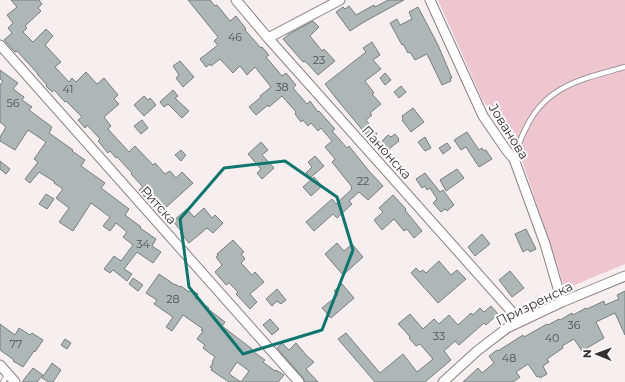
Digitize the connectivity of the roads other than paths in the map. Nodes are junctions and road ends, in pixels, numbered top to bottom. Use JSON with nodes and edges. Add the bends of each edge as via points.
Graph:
{"nodes":[{"id":1,"x":236,"y":0,"type":"edge"},
{"id":2,"x":340,"y":0,"type":"edge"},
{"id":3,"x":430,"y":0,"type":"edge"},
{"id":4,"x":268,"y":38,"type":"junction"},
{"id":5,"x":0,"y":45,"type":"edge"},
{"id":6,"x":625,"y":67,"type":"edge"},
{"id":7,"x":514,"y":159,"type":"junction"},
{"id":8,"x":625,"y":276,"type":"edge"},
{"id":9,"x":562,"y":302,"type":"junction"},
{"id":10,"x":520,"y":321,"type":"junction"},
{"id":11,"x":0,"y":365,"type":"edge"},
{"id":12,"x":5,"y":378,"type":"edge"},
{"id":13,"x":15,"y":382,"type":"edge"},
{"id":14,"x":299,"y":382,"type":"edge"},
{"id":15,"x":444,"y":382,"type":"edge"}],
"edges":[{"from":1,"to":4,"type":"street","name":"Панонска"},
{"from":2,"to":4,"type":"street"},
{"from":3,"to":7,"type":"street","name":"Јованова","via":[[483,116]]},
{"from":4,"to":10,"type":"street","name":"Панонска"},
{"from":5,"to":14,"type":"street","name":"Ритска"},
{"from":6,"to":7,"type":"lane","via":[[579,80],[549,97],[524,130]]},
{"from":7,"to":9,"type":"street","name":"Јованова","via":[[545,244]]},
{"from":8,"to":9,"type":"street","name":"Призренска"},
{"from":9,"to":10,"type":"street","name":"Призренска"},
{"from":10,"to":15,"type":"street","name":"Призренска","via":[[477,351]]},
{"from":11,"to":12,"type":"street"},
{"from":12,"to":13,"type":"street"}]}
